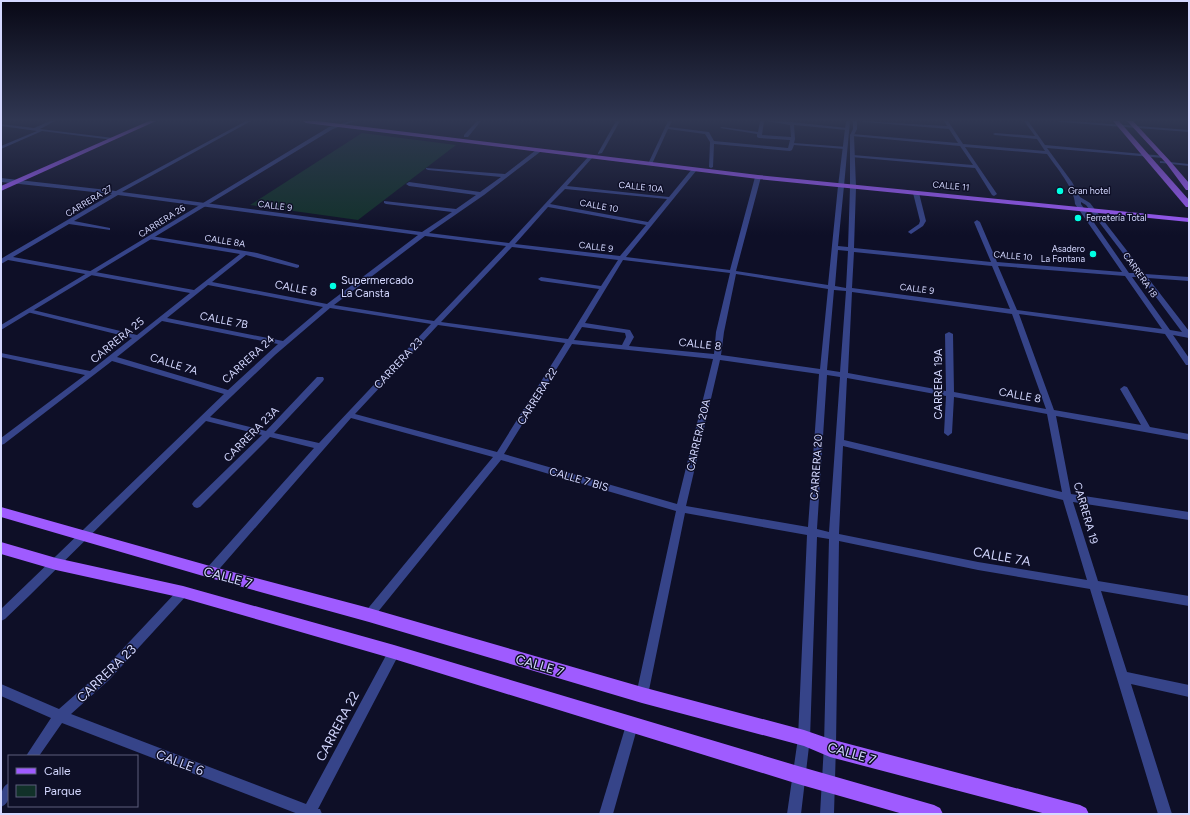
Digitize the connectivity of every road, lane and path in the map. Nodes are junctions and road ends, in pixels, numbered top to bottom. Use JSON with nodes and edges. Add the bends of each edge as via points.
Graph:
{"nodes":[{"id":1,"x":68,"y":159,"type":"edge"},
{"id":2,"x":179,"y":159,"type":"edge"},
{"id":3,"x":278,"y":159,"type":"edge"},
{"id":4,"x":528,"y":159,"type":"edge"},
{"id":5,"x":589,"y":159,"type":"edge"},
{"id":6,"x":615,"y":159,"type":"edge"},
{"id":7,"x":634,"y":159,"type":"edge"},
{"id":8,"x":652,"y":159,"type":"edge"},
{"id":9,"x":711,"y":159,"type":"edge"},
{"id":10,"x":844,"y":159,"type":"edge"},
{"id":11,"x":853,"y":159,"type":"edge"},
{"id":12,"x":887,"y":159,"type":"edge"},
{"id":13,"x":970,"y":159,"type":"edge"},
{"id":14,"x":1053,"y":159,"type":"edge"},
{"id":15,"x":1150,"y":159,"type":"edge"},
{"id":16,"x":1157,"y":159,"type":"edge"},
{"id":17,"x":1165,"y":160,"type":"junction"},
{"id":18,"x":651,"y":162,"type":"junction"},
{"id":19,"x":1189,"y":165,"type":"edge"},
{"id":20,"x":711,"y":167,"type":"junction"},
{"id":21,"x":976,"y":167,"type":"junction"},
{"id":22,"x":428,"y":168,"type":"dead end"},
{"id":23,"x":694,"y":170,"type":"junction"},
{"id":24,"x":506,"y":176,"type":"junction"},
{"id":25,"x":758,"y":177,"type":"junction"},
{"id":26,"x":1,"y":180,"type":"edge"},
{"id":27,"x":17,"y":182,"type":"junction"},
{"id":28,"x":841,"y":183,"type":"junction"},
{"id":29,"x":409,"y":184,"type":"dead end"},
{"id":30,"x":853,"y":184,"type":"junction"},
{"id":31,"x":563,"y":186,"type":"junction"},
{"id":32,"x":1189,"y":188,"type":"edge"},
{"id":33,"x":1,"y":189,"type":"edge"},
{"id":34,"x":117,"y":193,"type":"junction"},
{"id":35,"x":916,"y":193,"type":"junction"},
{"id":36,"x":482,"y":194,"type":"junction"},
{"id":37,"x":994,"y":194,"type":"junction"},
{"id":38,"x":669,"y":198,"type":"junction"},
{"id":39,"x":386,"y":202,"type":"dead end"},
{"id":40,"x":546,"y":205,"type":"junction"},
{"id":41,"x":1084,"y":205,"type":"junction"},
{"id":42,"x":1189,"y":205,"type":"edge"},
{"id":43,"x":202,"y":206,"type":"junction"},
{"id":44,"x":458,"y":211,"type":"junction"},
{"id":45,"x":1189,"y":214,"type":"edge"},
{"id":46,"x":1189,"y":220,"type":"edge"},
{"id":47,"x":69,"y":222,"type":"junction"},
{"id":48,"x":977,"y":222,"type":"dead end"},
{"id":49,"x":649,"y":224,"type":"junction"},
{"id":50,"x":108,"y":228,"type":"dead end"},
{"id":51,"x":911,"y":232,"type":"dead end"},
{"id":52,"x":424,"y":234,"type":"junction"},
{"id":53,"x":150,"y":238,"type":"junction"},
{"id":54,"x":510,"y":245,"type":"junction"},
{"id":55,"x":836,"y":248,"type":"junction"},
{"id":56,"x":852,"y":250,"type":"junction"},
{"id":57,"x":245,"y":253,"type":"junction"},
{"id":58,"x":3,"y":259,"type":"edge"},
{"id":59,"x":621,"y":259,"type":"junction"},
{"id":60,"x":993,"y":264,"type":"junction"},
{"id":61,"x":297,"y":266,"type":"dead end"},
{"id":62,"x":733,"y":272,"type":"junction"},
{"id":63,"x":93,"y":273,"type":"junction"},
{"id":64,"x":1130,"y":275,"type":"junction"},
{"id":65,"x":1144,"y":276,"type":"junction"},
{"id":66,"x":541,"y":279,"type":"dead end"},
{"id":67,"x":1189,"y":279,"type":"edge"},
{"id":68,"x":206,"y":283,"type":"junction"},
{"id":69,"x":833,"y":287,"type":"junction"},
{"id":70,"x":602,"y":288,"type":"junction"},
{"id":71,"x":850,"y":290,"type":"junction"},
{"id":72,"x":194,"y":292,"type":"junction"},
{"id":73,"x":329,"y":306,"type":"junction"},
{"id":74,"x":29,"y":311,"type":"junction"},
{"id":75,"x":1014,"y":311,"type":"junction"},
{"id":76,"x":160,"y":319,"type":"junction"},
{"id":77,"x":435,"y":323,"type":"junction"},
{"id":78,"x":581,"y":325,"type":"junction"},
{"id":79,"x":1,"y":328,"type":"edge"},
{"id":80,"x":1169,"y":332,"type":"junction"},
{"id":81,"x":949,"y":334,"type":"dead end"},
{"id":82,"x":1189,"y":335,"type":"edge"},
{"id":83,"x":138,"y":337,"type":"junction"},
{"id":84,"x":571,"y":342,"type":"junction"},
{"id":85,"x":284,"y":343,"type":"junction"},
{"id":86,"x":625,"y":348,"type":"junction"},
{"id":87,"x":1,"y":354,"type":"edge"},
{"id":88,"x":717,"y":357,"type":"junction"},
{"id":89,"x":111,"y":358,"type":"junction"},
{"id":90,"x":1189,"y":363,"type":"edge"},
{"id":91,"x":823,"y":372,"type":"junction"},
{"id":92,"x":91,"y":374,"type":"junction"},
{"id":93,"x":843,"y":375,"type":"junction"},
{"id":94,"x":320,"y":379,"type":"dead end"},
{"id":95,"x":1124,"y":388,"type":"dead end"},
{"id":96,"x":229,"y":393,"type":"junction"},
{"id":97,"x":950,"y":394,"type":"junction"},
{"id":98,"x":1051,"y":412,"type":"junction"},
{"id":99,"x":349,"y":415,"type":"junction"},
{"id":100,"x":204,"y":418,"type":"junction"},
{"id":101,"x":1147,"y":429,"type":"junction"},
{"id":102,"x":948,"y":433,"type":"dead end"},
{"id":103,"x":268,"y":434,"type":"junction"},
{"id":104,"x":1189,"y":437,"type":"edge"},
{"id":105,"x":1,"y":442,"type":"edge"},
{"id":106,"x":840,"y":442,"type":"junction"},
{"id":107,"x":321,"y":448,"type":"junction"},
{"id":108,"x":499,"y":456,"type":"junction"},
{"id":109,"x":1067,"y":496,"type":"junction"},
{"id":110,"x":197,"y":504,"type":"dead end"},
{"id":111,"x":681,"y":509,"type":"junction"},
{"id":112,"x":1,"y":512,"type":"edge"},
{"id":113,"x":1189,"y":516,"type":"edge"},
{"id":114,"x":812,"y":532,"type":"junction"},
{"id":115,"x":84,"y":535,"type":"junction"},
{"id":116,"x":834,"y":536,"type":"junction"},
{"id":117,"x":1,"y":548,"type":"edge"},
{"id":118,"x":56,"y":564,"type":"junction"},
{"id":119,"x":210,"y":572,"type":"junction"},
{"id":120,"x":1095,"y":585,"type":"junction"},
{"id":121,"x":183,"y":592,"type":"junction"},
{"id":122,"x":1189,"y":601,"type":"edge"},
{"id":123,"x":369,"y":615,"type":"junction"},
{"id":124,"x":1,"y":616,"type":"edge"},
{"id":125,"x":394,"y":652,"type":"junction"},
{"id":126,"x":1123,"y":677,"type":"junction"},
{"id":127,"x":1,"y":690,"type":"edge"},
{"id":128,"x":1189,"y":691,"type":"edge"},
{"id":129,"x":642,"y":695,"type":"junction"},
{"id":130,"x":60,"y":716,"type":"junction"},
{"id":131,"x":632,"y":725,"type":"junction"},
{"id":132,"x":804,"y":738,"type":"junction"},
{"id":133,"x":830,"y":748,"type":"junction"},
{"id":134,"x":33,"y":755,"type":"edge"},
{"id":135,"x":798,"y":775,"type":"junction"},
{"id":136,"x":829,"y":783,"type":"junction"},
{"id":137,"x":8,"y":790,"type":"edge"},
{"id":138,"x":1,"y":800,"type":"edge"},
{"id":139,"x":311,"y":813,"type":"edge"},
{"id":140,"x":606,"y":814,"type":"edge"},
{"id":141,"x":794,"y":814,"type":"edge"},
{"id":142,"x":827,"y":814,"type":"edge"},
{"id":143,"x":934,"y":814,"type":"edge"},
{"id":144,"x":1080,"y":814,"type":"edge"},
{"id":145,"x":1165,"y":814,"type":"edge"}],
"edges":[{"from":1,"to":27,"type":"main road"},
{"from":2,"to":34,"type":"street","name":"CARRERA 27"},
{"from":3,"to":43,"type":"street","name":"CARRERA 26"},
{"from":4,"to":24,"type":"street","name":"CARRERA 24"},
{"from":5,"to":31,"type":"street","name":"CARRERA 23"},
{"from":6,"to":18,"type":"main road","name":"CALLE 11"},
{"from":7,"to":18,"type":"main road","name":"CALLE 11"},
{"from":8,"to":18,"type":"street"},
{"from":9,"to":20,"type":"street"},
{"from":10,"to":28,"type":"street","name":"CARRERA 20"},
{"from":11,"to":30,"type":"street","name":"CARRERA 20"},
{"from":12,"to":21,"type":"street"},
{"from":13,"to":21,"type":"street"},
{"from":14,"to":41,"type":"street","name":"CARRERA 18"},
{"from":15,"to":42,"type":"main road"},
{"from":16,"to":17,"type":"street"},
{"from":17,"to":19,"type":"street"},
{"from":17,"to":32,"type":"main road"},
{"from":18,"to":20,"type":"main road","name":"CALLE 11"},
{"from":18,"to":23,"type":"main road","name":"CALLE 11"},
{"from":20,"to":28,"type":"main road","name":"CALLE 11"},
{"from":21,"to":37,"type":"street"},
{"from":22,"to":24,"type":"street"},
{"from":23,"to":25,"type":"main road","name":"CALLE 11"},
{"from":23,"to":38,"type":"street","name":"CARRERA 22"},
{"from":24,"to":36,"type":"street","name":"CARRERA 24"},
{"from":25,"to":28,"type":"main road","name":"CALLE 11"},
{"from":25,"to":62,"type":"street","name":"CARRERA 20A"},
{"from":26,"to":27,"type":"street","name":"CALLE 9"},
{"from":27,"to":33,"type":"main road"},
{"from":27,"to":34,"type":"street","name":"CALLE 9"},
{"from":28,"to":30,"type":"main road","name":"CALLE 11"},
{"from":28,"to":55,"type":"street","name":"CARRERA 20"},
{"from":29,"to":36,"type":"street"},
{"from":30,"to":35,"type":"main road","name":"CALLE 11"},
{"from":30,"to":37,"type":"main road","name":"CALLE 11"},
{"from":30,"to":56,"type":"street","name":"CARRERA 20"},
{"from":31,"to":38,"type":"street","name":"CALLE 10A"},
{"from":31,"to":40,"type":"street","name":"CARRERA 23"},
{"from":34,"to":43,"type":"street","name":"CALLE 9"},
{"from":34,"to":47,"type":"street","name":"CARRERA 27"},
{"from":35,"to":41,"type":"main road","name":"CALLE 11"},
{"from":35,"to":51,"type":"street","via":[[922,221]]},
{"from":36,"to":44,"type":"street","name":"CARRERA 24"},
{"from":37,"to":41,"type":"main road","name":"CALLE 11"},
{"from":38,"to":49,"type":"street","name":"CARRERA 22"},
{"from":39,"to":44,"type":"street"},
{"from":40,"to":49,"type":"street","name":"CALLE 10"},
{"from":40,"to":54,"type":"street","name":"CARRERA 23"},
{"from":41,"to":45,"type":"main road","name":"CALLE 11"},
{"from":41,"to":46,"type":"main road","name":"CALLE 11"},
{"from":41,"to":64,"type":"street","name":"CARRERA 18"},
{"from":41,"to":65,"type":"street","name":"CARRERA 18"},
{"from":43,"to":52,"type":"street","name":"CALLE 9"},
{"from":43,"to":53,"type":"street","name":"CARRERA 26"},
{"from":44,"to":52,"type":"street","name":"CARRERA 24"},
{"from":47,"to":50,"type":"street"},
{"from":47,"to":58,"type":"street","name":"CARRERA 27"},
{"from":48,"to":60,"type":"street","name":"CARRERA 19"},
{"from":49,"to":59,"type":"street","name":"CARRERA 22"},
{"from":52,"to":54,"type":"street","name":"CALLE 9"},
{"from":52,"to":73,"type":"street","name":"CARRERA 24"},
{"from":53,"to":57,"type":"street","name":"CALLE 8A"},
{"from":53,"to":63,"type":"street","name":"CARRERA 26"},
{"from":54,"to":59,"type":"street","name":"CALLE 9"},
{"from":54,"to":77,"type":"street","name":"CARRERA 23"},
{"from":55,"to":56,"type":"street","name":"CALLE 10"},
{"from":55,"to":69,"type":"street","name":"CARRERA 20"},
{"from":56,"to":60,"type":"street","name":"CALLE 10"},
{"from":56,"to":71,"type":"street","name":"CARRERA 20"},
{"from":57,"to":61,"type":"street","name":"CALLE 8A"},
{"from":57,"to":68,"type":"street","name":"CARRERA 25"},
{"from":58,"to":63,"type":"street"},
{"from":59,"to":62,"type":"street","name":"CALLE 9"},
{"from":59,"to":70,"type":"street","name":"CARRERA 22"},
{"from":60,"to":64,"type":"street","name":"CALLE 10"},
{"from":60,"to":75,"type":"street","name":"CARRERA 19"},
{"from":62,"to":69,"type":"street","name":"CALLE 9"},
{"from":62,"to":88,"type":"street","name":"CARRERA 20A"},
{"from":63,"to":72,"type":"street"},
{"from":63,"to":74,"type":"street","name":"CARRERA 26"},
{"from":64,"to":65,"type":"street","name":"CALLE 10"},
{"from":64,"to":80,"type":"street","name":"CARRERA 18"},
{"from":65,"to":67,"type":"street","name":"CALLE 10"},
{"from":65,"to":82,"type":"street","name":"CARRERA 18"},
{"from":66,"to":70,"type":"street"},
{"from":68,"to":72,"type":"street","name":"CARRERA 25"},
{"from":68,"to":73,"type":"street","name":"CALLE 8"},
{"from":69,"to":71,"type":"street","name":"CALLE 9"},
{"from":69,"to":91,"type":"street","name":"CARRERA 20"},
{"from":70,"to":78,"type":"street","name":"CARRERA 22"},
{"from":71,"to":75,"type":"street","name":"CALLE 9"},
{"from":71,"to":93,"type":"street","name":"CARRERA 20"},
{"from":72,"to":76,"type":"street","name":"CARRERA 25"},
{"from":73,"to":77,"type":"street","name":"CALLE 8"},
{"from":73,"to":85,"type":"street","name":"CARRERA 24"},
{"from":74,"to":79,"type":"street","name":"CARRERA 26"},
{"from":74,"to":83,"type":"street"},
{"from":75,"to":80,"type":"street","name":"CALLE 9"},
{"from":75,"to":98,"type":"street","name":"CARRERA 19"},
{"from":76,"to":83,"type":"street","name":"CARRERA 25"},
{"from":76,"to":85,"type":"street","name":"CALLE 7B"},
{"from":77,"to":84,"type":"street","name":"CALLE 8"},
{"from":77,"to":99,"type":"street","name":"CARRERA 23"},
{"from":78,"to":84,"type":"street","name":"CARRERA 22"},
{"from":78,"to":86,"type":"street","via":[[628,331],[630,337]]},
{"from":80,"to":82,"type":"street","name":"CALLE 9"},
{"from":80,"to":90,"type":"street","name":"CARRERA 18"},
{"from":81,"to":97,"type":"street","name":"CARRERA 19A"},
{"from":83,"to":89,"type":"street","name":"CARRERA 25"},
{"from":84,"to":86,"type":"street","name":"CALLE 8"},
{"from":84,"to":108,"type":"street","name":"CARRERA 22"},
{"from":85,"to":96,"type":"street","name":"CARRERA 24"},
{"from":86,"to":88,"type":"street","name":"CALLE 8"},
{"from":87,"to":92,"type":"street"},
{"from":88,"to":91,"type":"street","name":"CALLE 8"},
{"from":88,"to":111,"type":"street","name":"CARRERA 20A"},
{"from":89,"to":92,"type":"street","name":"CARRERA 25"},
{"from":89,"to":96,"type":"street","name":"CALLE 7A"},
{"from":91,"to":93,"type":"street","name":"CALLE 8"},
{"from":91,"to":114,"type":"street","name":"CARRERA 20"},
{"from":92,"to":105,"type":"street","name":"CARRERA 25"},
{"from":93,"to":97,"type":"street","name":"CALLE 8"},
{"from":93,"to":106,"type":"street","name":"CARRERA 20"},
{"from":94,"to":103,"type":"street","name":"CARRERA 23A"},
{"from":95,"to":101,"type":"street"},
{"from":96,"to":100,"type":"street","name":"CARRERA 24"},
{"from":97,"to":98,"type":"street","name":"CALLE 8"},
{"from":97,"to":102,"type":"street","name":"CARRERA 19A"},
{"from":98,"to":101,"type":"street","name":"CALLE 8"},
{"from":98,"to":109,"type":"street","name":"CARRERA 19"},
{"from":99,"to":107,"type":"street","name":"CARRERA 23"},
{"from":99,"to":108,"type":"street","name":"CALLE 7 BIS"},
{"from":100,"to":103,"type":"street"},
{"from":100,"to":115,"type":"street","name":"CARRERA 24"},
{"from":101,"to":104,"type":"street","name":"CALLE 8"},
{"from":103,"to":107,"type":"street"},
{"from":103,"to":110,"type":"street","name":"CARRERA 23A"},
{"from":106,"to":109,"type":"street"},
{"from":106,"to":116,"type":"street","name":"CARRERA 20"},
{"from":107,"to":119,"type":"street","name":"CARRERA 23"},
{"from":108,"to":111,"type":"street","name":"CALLE 7 BIS"},
{"from":108,"to":123,"type":"street","name":"CARRERA 22"},
{"from":109,"to":113,"type":"street"},
{"from":109,"to":120,"type":"street","name":"CARRERA 19"},
{"from":111,"to":114,"type":"street","name":"CALLE 7 BIS"},
{"from":111,"to":129,"type":"street","name":"CARRERA 20A"},
{"from":112,"to":115,"type":"main road","name":"CALLE 7"},
{"from":114,"to":116,"type":"street","name":"CALLE 7A"},
{"from":114,"to":132,"type":"street","name":"CARRERA 20"},
{"from":115,"to":118,"type":"street","name":"CARRERA 24"},
{"from":115,"to":119,"type":"main road","name":"CALLE 7"},
{"from":116,"to":120,"type":"street","name":"CALLE 7A","via":[[978,566]]},
{"from":116,"to":133,"type":"street","name":"CARRERA 20"},
{"from":117,"to":118,"type":"main road"},
{"from":118,"to":121,"type":"main road"},
{"from":118,"to":124,"type":"street","name":"CARRERA 24"},
{"from":119,"to":123,"type":"main road","name":"CALLE 7"},
{"from":120,"to":122,"type":"street","name":"CALLE 7A"},
{"from":120,"to":126,"type":"street","name":"CARRERA 19"},
{"from":121,"to":125,"type":"main road"},
{"from":121,"to":130,"type":"street","name":"CARRERA 23","via":[[105,676]]},
{"from":123,"to":129,"type":"main road","name":"CALLE 7"},
{"from":125,"to":131,"type":"main road"},
{"from":125,"to":139,"type":"street","name":"CARRERA 22"},
{"from":126,"to":128,"type":"street"},
{"from":126,"to":145,"type":"street","name":"CARRERA 19"},
{"from":127,"to":130,"type":"street","name":"CALLE 6"},
{"from":129,"to":132,"type":"main road","name":"CALLE 7"},
{"from":130,"to":134,"type":"street","name":"CARRERA 23"},
{"from":130,"to":139,"type":"street","name":"CALLE 6"},
{"from":131,"to":135,"type":"main road"},
{"from":131,"to":140,"type":"street"},
{"from":132,"to":133,"type":"main road","name":"CALLE 7"},
{"from":132,"to":135,"type":"street","name":"CARRERA 20"},
{"from":133,"to":136,"type":"street","name":"CARRERA 20"},
{"from":133,"to":144,"type":"main road","name":"CALLE 7"},
{"from":135,"to":136,"type":"main road"},
{"from":135,"to":141,"type":"street","name":"CARRERA 20"},
{"from":136,"to":142,"type":"street","name":"CARRERA 20"},
{"from":136,"to":143,"type":"main road"},
{"from":137,"to":138,"type":"street"}]}
